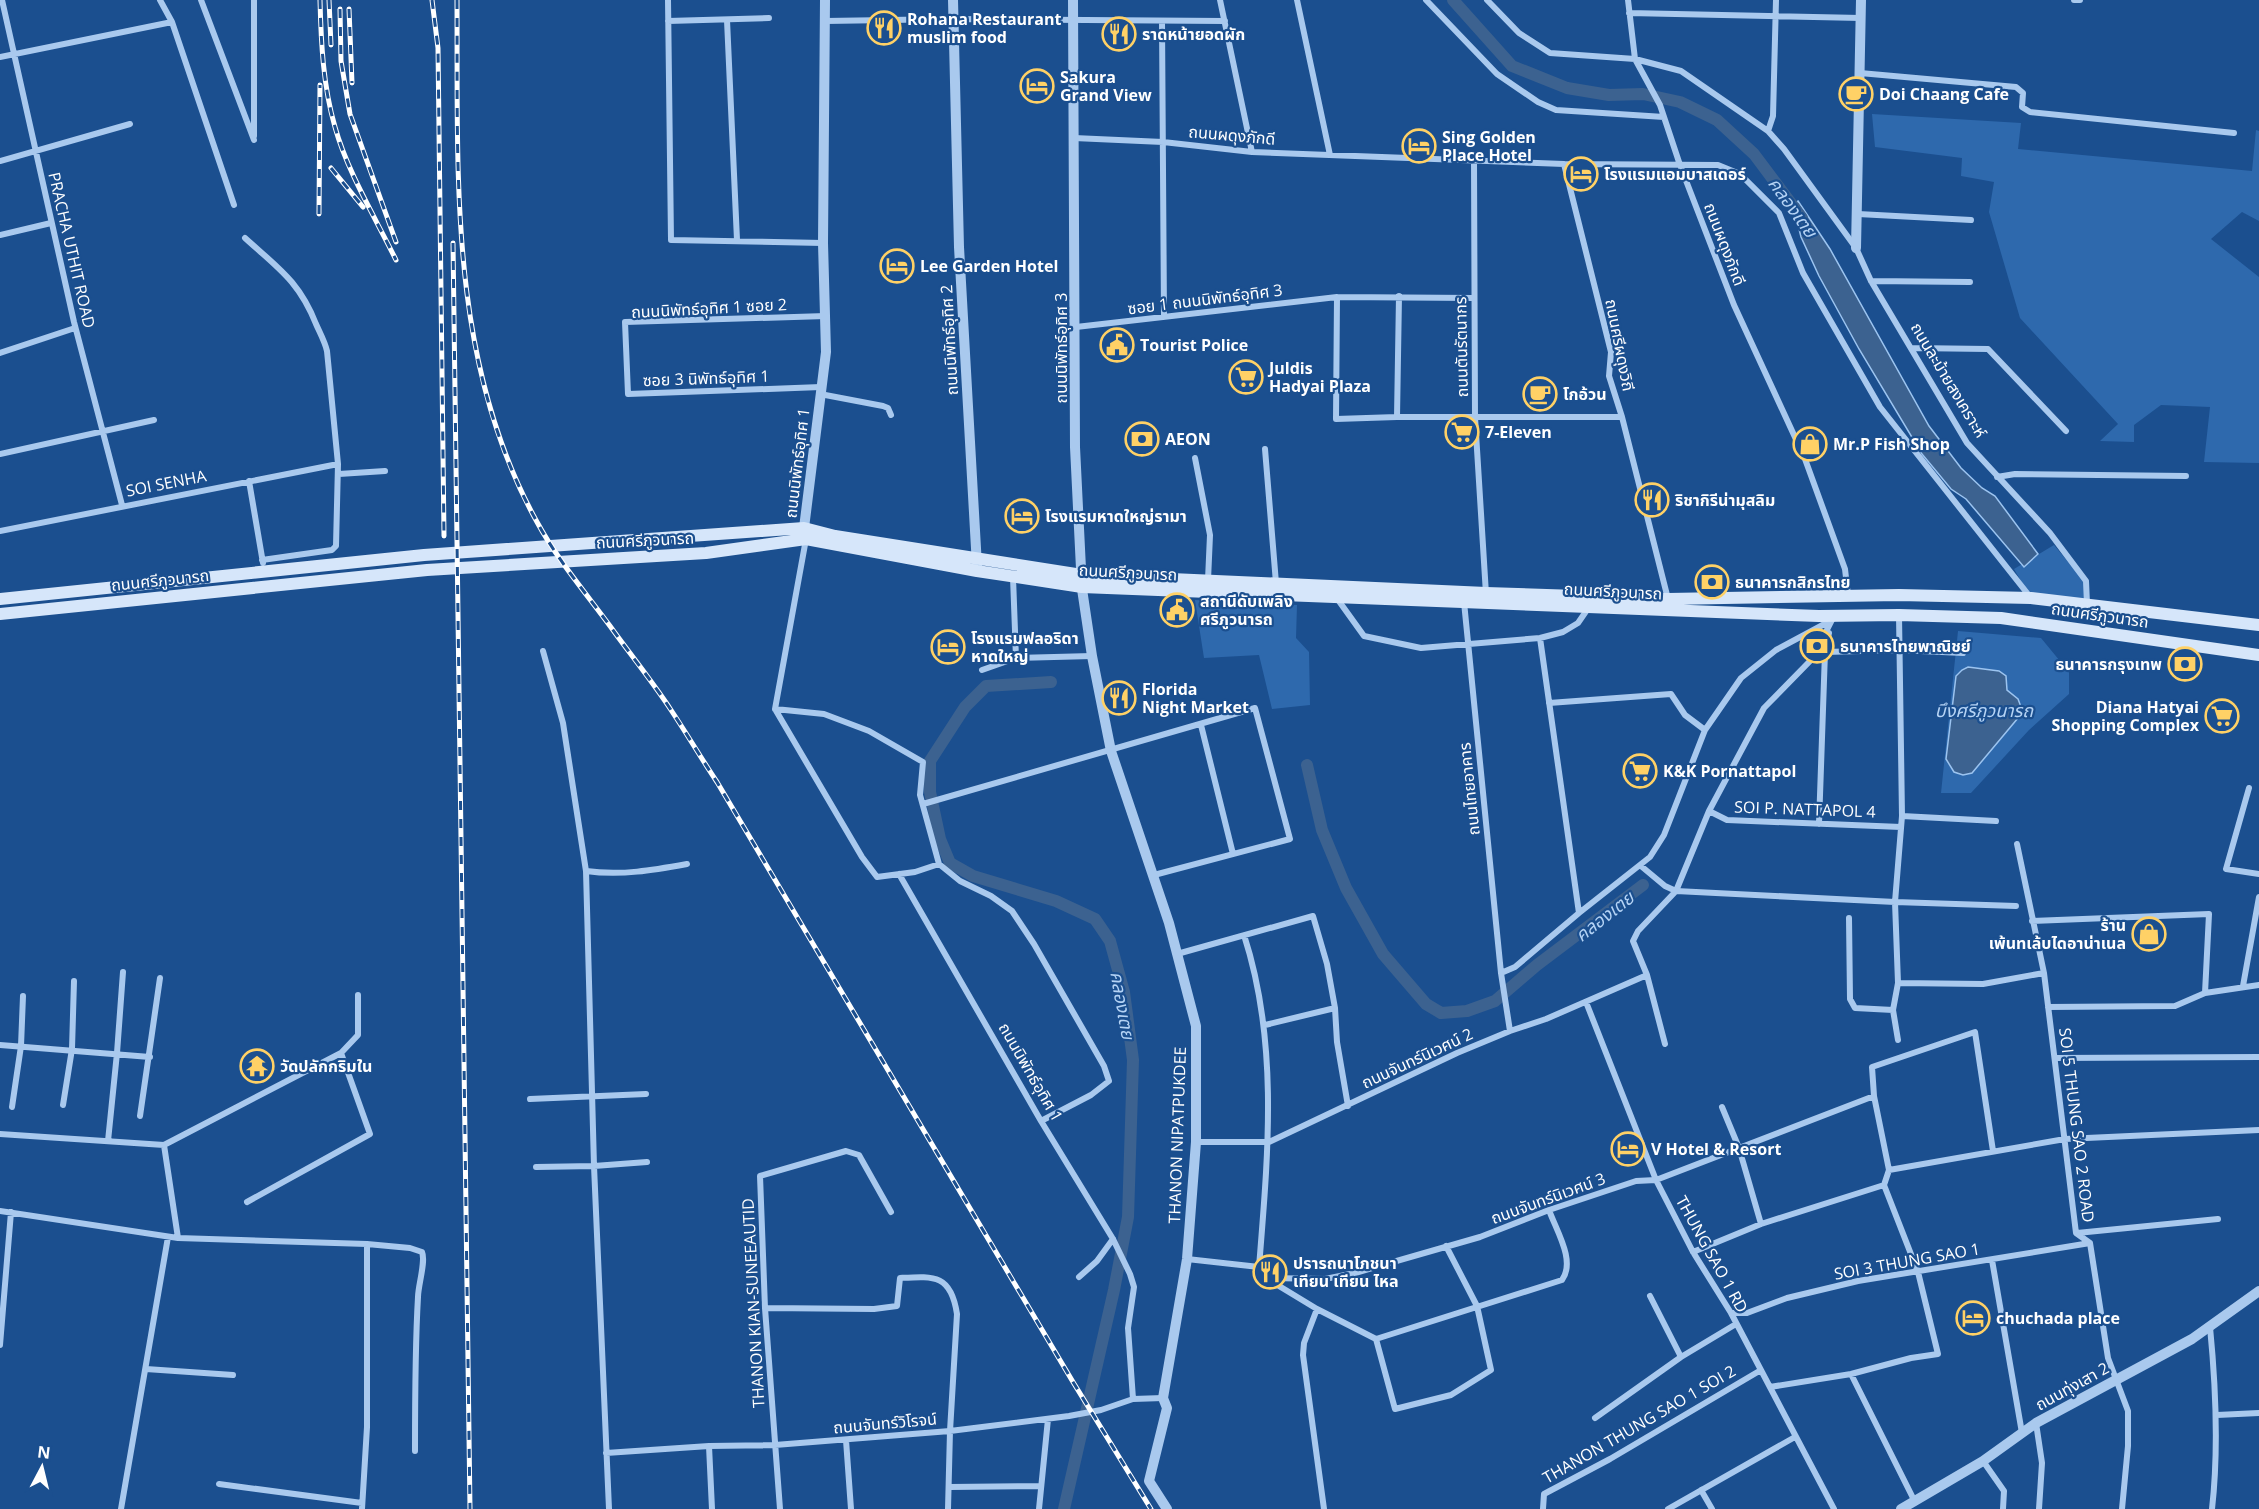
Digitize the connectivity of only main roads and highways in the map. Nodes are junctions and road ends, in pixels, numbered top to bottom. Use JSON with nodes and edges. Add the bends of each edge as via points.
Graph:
{"nodes":[{"id":1,"x":805,"y":534,"type":"junction"},
{"id":2,"x":976,"y":565,"type":"junction"},
{"id":3,"x":1082,"y":581,"type":"junction"},
{"id":4,"x":1899,"y":595,"type":"junction"},
{"id":5,"x":4,"y":597,"type":"edge"},
{"id":6,"x":1486,"y":599,"type":"junction"},
{"id":7,"x":1670,"y":605,"type":"junction"},
{"id":8,"x":0,"y":614,"type":"edge"},
{"id":9,"x":1899,"y":615,"type":"junction"},
{"id":10,"x":2259,"y":625,"type":"edge"},
{"id":11,"x":2259,"y":655,"type":"edge"}],
"edges":[{"from":1,"to":2,"type":"main road","name":"ถนนศรีภูวนารถ"},
{"from":1,"to":5,"type":"main road","name":"ถนนศรีภูวนารถ","via":[[263,566]]},
{"from":1,"to":8,"type":"main road","name":"ถนนศรีภูวนารถ","via":[[706,553],[427,570]]},
{"from":2,"to":3,"type":"main road","name":"ถนนศรีภูวนารถ"},
{"from":2,"to":3,"type":"main road","name":"ถนนศรีภูวนารถ","via":[[1013,577]]},
{"from":3,"to":6,"type":"main road","name":"ถนนศรีภูวนารถ","via":[[1276,583]]},
{"from":3,"to":6,"type":"main road","name":"ถนนศรีภูวนารถ","via":[[1464,602]]},
{"from":4,"to":7,"type":"main road","name":"ถนนศรีภูวนารถ"},
{"from":4,"to":9,"type":"main road"},
{"from":4,"to":10,"type":"main road","name":"ถนนศรีภูวนารถ","via":[[2031,598]]},
{"from":6,"to":7,"type":"main road","name":"ถนนศรีภูวนารถ"},
{"from":6,"to":7,"type":"main road","name":"ถนนศรีภูวนารถ","via":[[1589,606]]},
{"from":7,"to":9,"type":"main road","name":"ถนนศรีภูวนารถ","via":[[1819,616]]},
{"from":9,"to":11,"type":"main road","name":"ถนนศรีภูวนารถ","via":[[2001,618]]}]}
